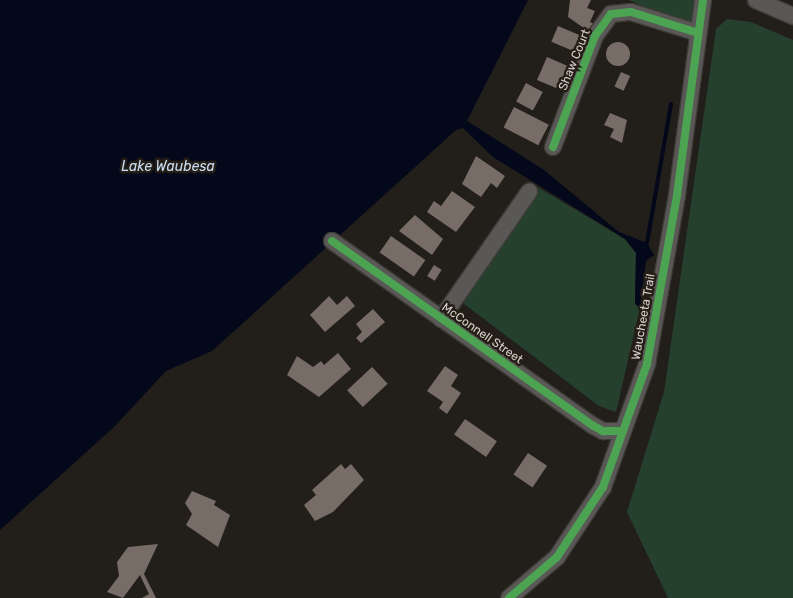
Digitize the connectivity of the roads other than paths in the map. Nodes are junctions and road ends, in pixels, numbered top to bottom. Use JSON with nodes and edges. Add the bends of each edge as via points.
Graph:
{"nodes":[{"id":1,"x":703,"y":0,"type":"edge"},
{"id":2,"x":756,"y":0,"type":"edge"},
{"id":3,"x":793,"y":16,"type":"edge"},
{"id":4,"x":698,"y":33,"type":"junction"},
{"id":5,"x":553,"y":147,"type":"dead end"},
{"id":6,"x":529,"y":192,"type":"dead end"},
{"id":7,"x":332,"y":241,"type":"dead end"},
{"id":8,"x":441,"y":319,"type":"junction"},
{"id":9,"x":623,"y":431,"type":"junction"},
{"id":10,"x":509,"y":598,"type":"edge"}],
"edges":[{"from":1,"to":4,"type":"street","name":"Waucheeta Trail"},
{"from":2,"to":3,"type":"street"},
{"from":4,"to":5,"type":"street","name":"Shaw Court","via":[[681,32],[631,12],[611,14],[595,36]]},
{"from":4,"to":9,"type":"street","name":"Waucheeta Trail","via":[[677,195],[647,364]]},
{"from":6,"to":8,"type":"street"},
{"from":7,"to":8,"type":"street","name":"McConnell Street"},
{"from":8,"to":9,"type":"street","name":"McConnell Street","via":[[592,425],[602,431]]},
{"from":9,"to":10,"type":"street","name":"Waucheeta Trail","via":[[603,487],[557,557]]}]}
